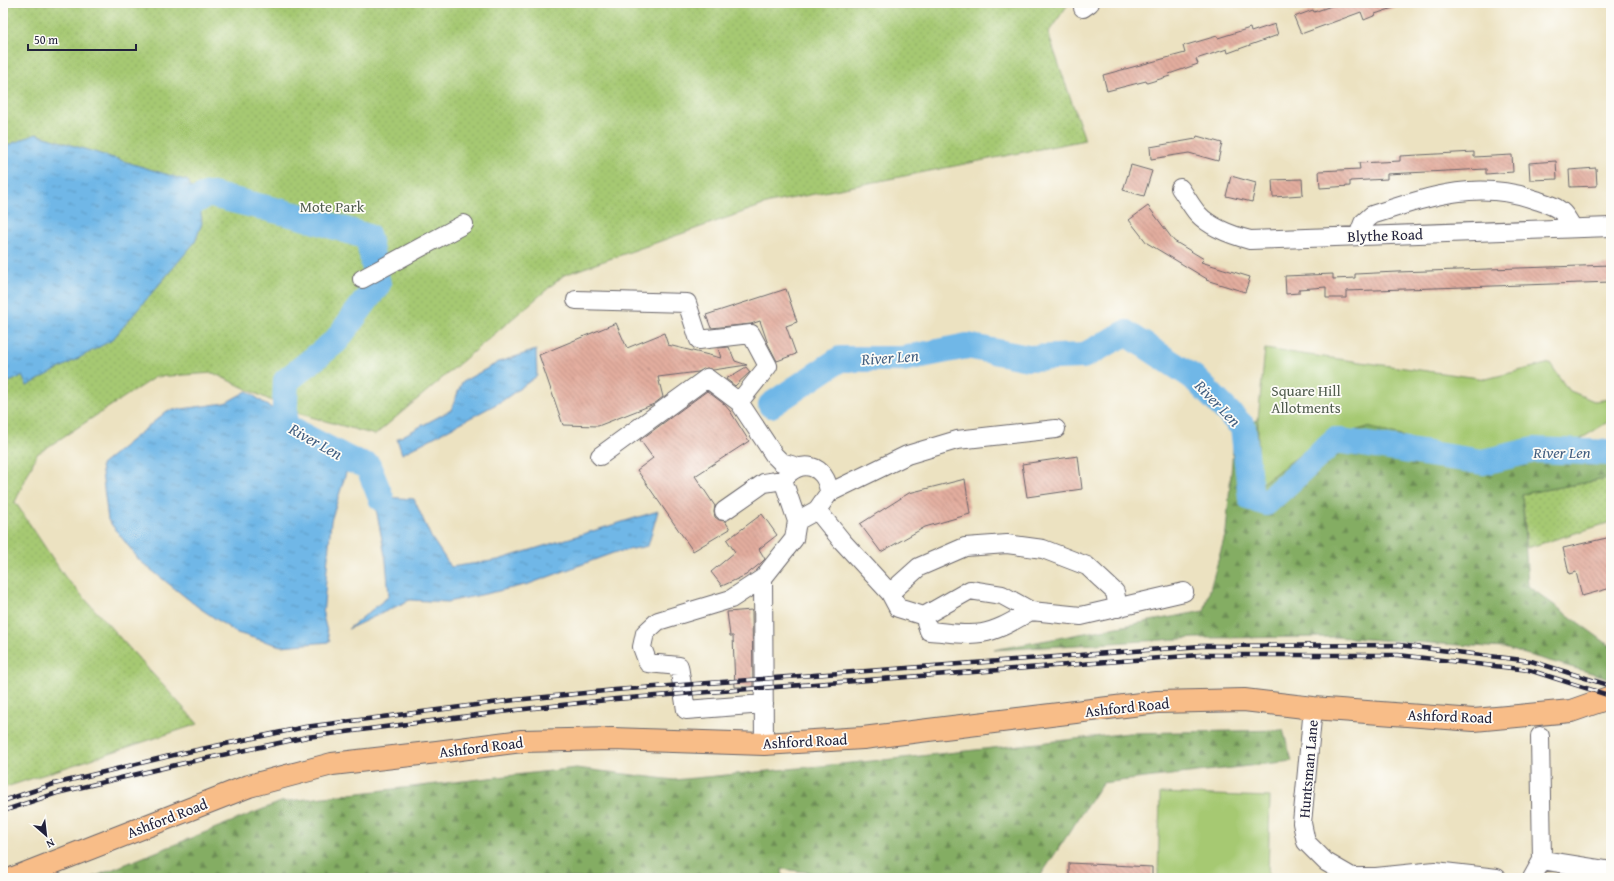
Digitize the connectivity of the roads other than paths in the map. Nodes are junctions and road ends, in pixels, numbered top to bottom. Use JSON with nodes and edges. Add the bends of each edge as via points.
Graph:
{"nodes":[{"id":1,"x":1180,"y":188,"type":"dead end"},
{"id":2,"x":464,"y":224,"type":"dead end"},
{"id":3,"x":1611,"y":227,"type":"edge"},
{"id":4,"x":1573,"y":228,"type":"junction"},
{"id":5,"x":1358,"y":236,"type":"junction"},
{"id":6,"x":362,"y":279,"type":"dead end"},
{"id":7,"x":576,"y":300,"type":"dead end"},
{"id":8,"x":740,"y":402,"type":"junction"},
{"id":9,"x":1056,"y":429,"type":"dead end"},
{"id":10,"x":600,"y":456,"type":"dead end"},
{"id":11,"x":798,"y":467,"type":"junction"},
{"id":12,"x":783,"y":480,"type":"junction"},
{"id":13,"x":829,"y":493,"type":"junction"},
{"id":14,"x":817,"y":510,"type":"junction"},
{"id":15,"x":724,"y":511,"type":"dead end"},
{"id":16,"x":797,"y":521,"type":"junction"},
{"id":17,"x":763,"y":578,"type":"junction"},
{"id":18,"x":1184,"y":592,"type":"dead end"},
{"id":19,"x":890,"y":593,"type":"junction"},
{"id":20,"x":1118,"y":608,"type":"junction"},
{"id":21,"x":1031,"y":611,"type":"junction"},
{"id":22,"x":924,"y":616,"type":"junction"},
{"id":23,"x":1611,"y":697,"type":"edge"},
{"id":24,"x":764,"y":704,"type":"junction"},
{"id":25,"x":1313,"y":708,"type":"junction"},
{"id":26,"x":1540,"y":736,"type":"dead end"},
{"id":27,"x":764,"y":744,"type":"junction"},
{"id":28,"x":1542,"y":860,"type":"junction"},
{"id":29,"x":1611,"y":871,"type":"edge"},
{"id":30,"x":1486,"y":877,"type":"edge"},
{"id":31,"x":14,"y":878,"type":"edge"},
{"id":32,"x":1532,"y":878,"type":"edge"}],
"edges":[{"from":1,"to":5,"type":"street","name":"Blythe Road","via":[[1198,214],[1212,225],[1229,234],[1250,240]]},
{"from":2,"to":6,"type":"street"},
{"from":3,"to":4,"type":"street","name":"Blythe Road"},
{"from":4,"to":5,"type":"street","name":"Blythe Road"},
{"from":4,"to":5,"type":"street","via":[[1563,213],[1550,205],[1489,189],[1448,193],[1372,215],[1363,223]]},
{"from":7,"to":8,"type":"street","via":[[687,303],[699,340],[751,334],[768,366]]},
{"from":8,"to":10,"type":"street","via":[[707,378]]},
{"from":8,"to":11,"type":"street","via":[[774,455],[781,462]]},
{"from":9,"to":13,"type":"street","via":[[957,440],[907,454]]},
{"from":11,"to":12,"type":"street","via":[[788,473]]},
{"from":11,"to":13,"type":"street","via":[[811,467],[822,473],[827,480]]},
{"from":12,"to":15,"type":"street","via":[[764,483]]},
{"from":12,"to":16,"type":"street"},
{"from":13,"to":14,"type":"street"},
{"from":14,"to":16,"type":"street"},
{"from":14,"to":19,"type":"street"},
{"from":16,"to":17,"type":"street","via":[[794,539]]},
{"from":17,"to":24,"type":"street"},
{"from":17,"to":24,"type":"street","via":[[731,599],[658,621],[645,633],[642,647],[648,663],[679,666],[686,710]]},
{"from":18,"to":20,"type":"street"},
{"from":19,"to":20,"type":"street","via":[[919,567],[965,547],[1007,544],[1043,549],[1087,566],[1115,592]]},
{"from":19,"to":22,"type":"street","via":[[898,608]]},
{"from":20,"to":21,"type":"street","via":[[1081,616]]},
{"from":21,"to":22,"type":"street","via":[[1002,595],[970,590]]},
{"from":21,"to":22,"type":"street","via":[[1003,626],[982,633],[928,631]]},
{"from":23,"to":25,"type":"main road","name":"Ashford Road","via":[[1571,711],[1474,720]]},
{"from":24,"to":27,"type":"street"},
{"from":25,"to":27,"type":"main road","name":"Ashford Road","via":[[1244,700],[1156,702],[863,738]]},
{"from":25,"to":30,"type":"street","name":"Huntsman Lane","via":[[1302,823],[1306,842],[1326,862],[1352,877],[1435,871]]},
{"from":26,"to":28,"type":"street"},
{"from":27,"to":31,"type":"main road","name":"Ashford Road","via":[[612,739],[522,741],[332,764],[249,786]]},
{"from":28,"to":29,"type":"street"},
{"from":28,"to":32,"type":"street"}]}
